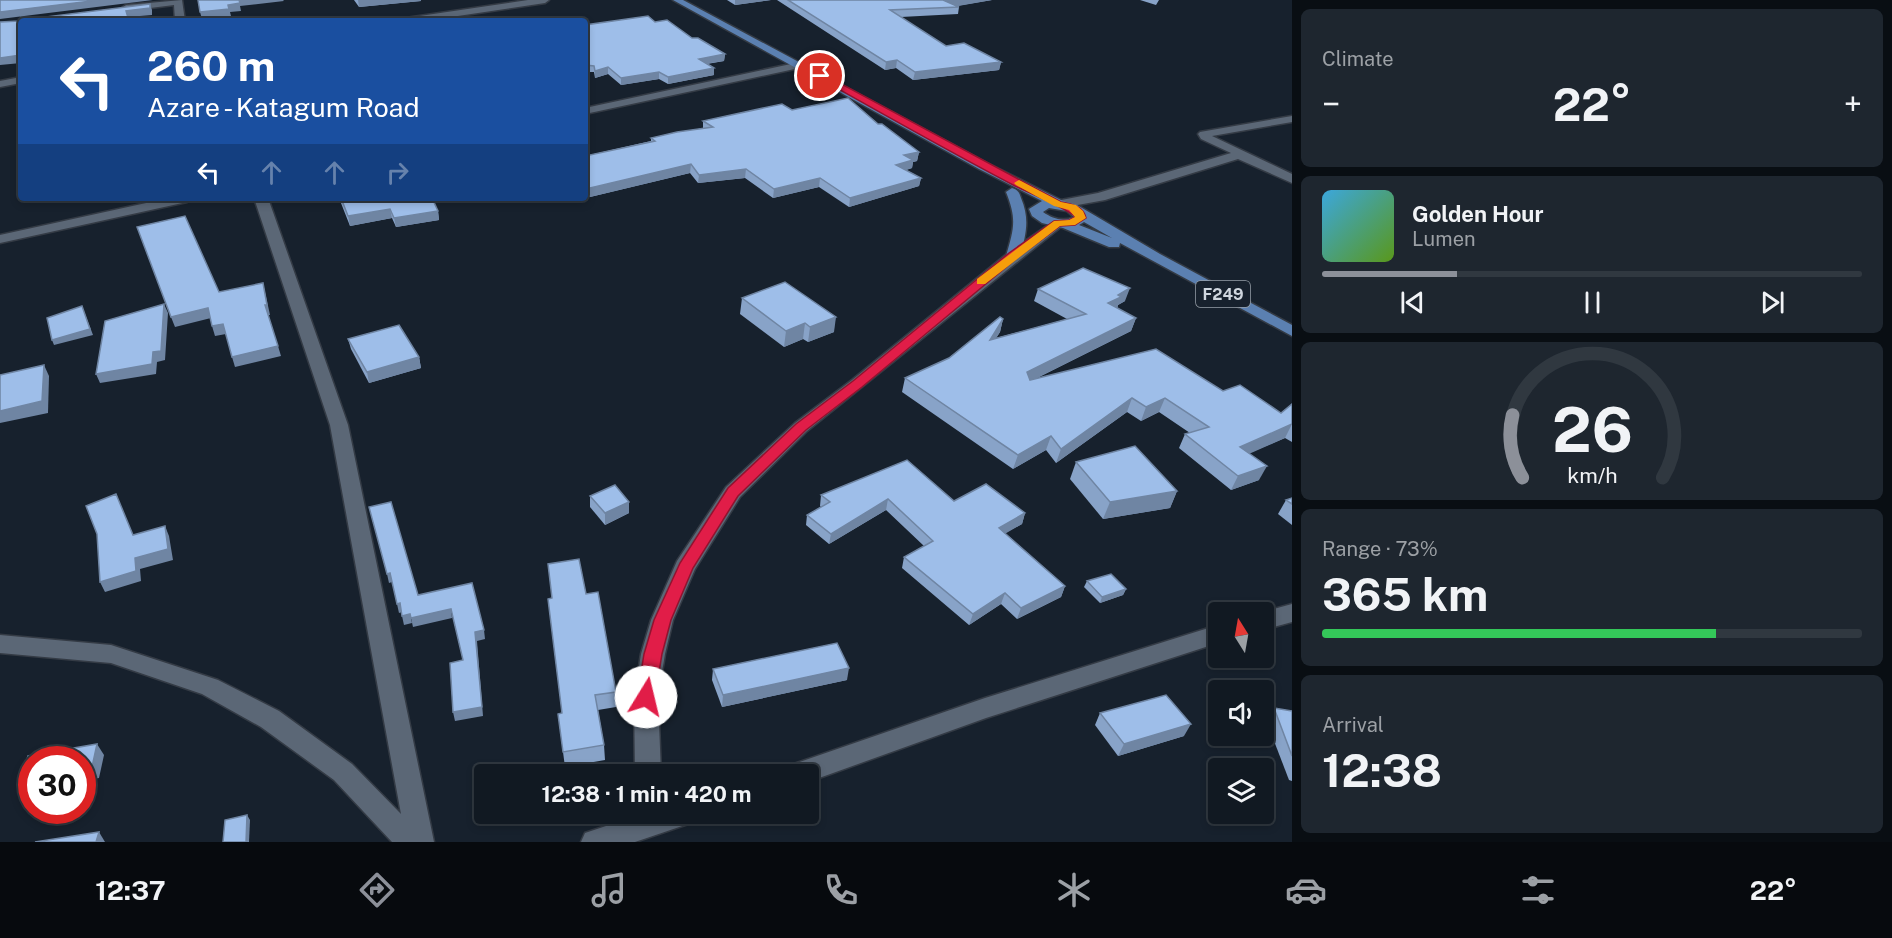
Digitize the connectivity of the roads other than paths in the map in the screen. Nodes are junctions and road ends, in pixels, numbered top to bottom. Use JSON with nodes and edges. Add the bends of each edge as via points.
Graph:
{"nodes":[{"id":1,"x":544,"y":0,"type":"edge"},
{"id":2,"x":677,"y":0,"type":"edge"},
{"id":3,"x":178,"y":1,"type":"edge"},
{"id":4,"x":120,"y":9,"type":"edge"},
{"id":5,"x":180,"y":18,"type":"edge"},
{"id":6,"x":426,"y":18,"type":"edge"},
{"id":7,"x":800,"y":64,"type":"junction"},
{"id":8,"x":18,"y":81,"type":"edge"},
{"id":9,"x":0,"y":84,"type":"edge"},
{"id":10,"x":588,"y":110,"type":"edge"},
{"id":11,"x":1292,"y":119,"type":"edge"},
{"id":12,"x":1239,"y":155,"type":"junction"},
{"id":13,"x":983,"y":166,"type":"junction"},
{"id":14,"x":1292,"y":179,"type":"edge"},
{"id":15,"x":1012,"y":192,"type":"junction"},
{"id":16,"x":1100,"y":197,"type":"junction"},
{"id":17,"x":172,"y":201,"type":"edge"},
{"id":18,"x":262,"y":201,"type":"edge"},
{"id":19,"x":1036,"y":209,"type":"junction"},
{"id":20,"x":1059,"y":213,"type":"junction"},
{"id":21,"x":1080,"y":213,"type":"junction"},
{"id":22,"x":0,"y":235,"type":"edge"},
{"id":23,"x":1013,"y":256,"type":"junction"},
{"id":24,"x":1155,"y":257,"type":"junction"},
{"id":25,"x":1292,"y":331,"type":"edge"},
{"id":26,"x":1292,"y":613,"type":"edge"},
{"id":27,"x":1274,"y":618,"type":"edge"},
{"id":28,"x":1208,"y":637,"type":"edge"},
{"id":29,"x":0,"y":644,"type":"edge"},
{"id":30,"x":648,"y":764,"type":"edge"},
{"id":31,"x":819,"y":766,"type":"edge"},
{"id":32,"x":650,"y":827,"type":"edge"},
{"id":33,"x":410,"y":842,"type":"edge"},
{"id":34,"x":420,"y":842,"type":"edge"},
{"id":35,"x":596,"y":842,"type":"edge"}],
"edges":[{"from":1,"to":6,"type":"street"},
{"from":2,"to":7,"type":"main road","number":"F249"},
{"from":3,"to":4,"type":"street"},
{"from":3,"to":5,"type":"street"},
{"from":7,"to":10,"type":"street"},
{"from":7,"to":13,"type":"main road","number":"F249"},
{"from":8,"to":9,"type":"street"},
{"from":11,"to":12,"type":"street","via":[[1204,134]]},
{"from":12,"to":14,"type":"street"},
{"from":12,"to":16,"type":"street"},
{"from":13,"to":15,"type":"main road","number":"F249"},
{"from":13,"to":20,"type":"main road","number":"F249"},
{"from":15,"to":19,"type":"main road","number":"F249"},
{"from":15,"to":23,"type":"main road","via":[[1023,221]]},
{"from":16,"to":20,"type":"street"},
{"from":16,"to":21,"type":"street"},
{"from":17,"to":22,"type":"street"},
{"from":18,"to":34,"type":"street","via":[[339,424]]},
{"from":19,"to":20,"type":"main road","via":[[1047,204]]},
{"from":19,"to":20,"type":"main road","number":"F249","via":[[1041,217]]},
{"from":20,"to":21,"type":"main road","number":"F249"},
{"from":20,"to":21,"type":"main road","via":[[1078,221]]},
{"from":20,"to":23,"type":"street"},
{"from":20,"to":24,"type":"main road","number":"F249"},
{"from":21,"to":24,"type":"main road","number":"F249"},
{"from":23,"to":30,"type":"street","via":[[801,427],[733,492],[686,567],[662,620],[646,697]]},
{"from":24,"to":25,"type":"main road","number":"F249"},
{"from":26,"to":27,"type":"street"},
{"from":28,"to":31,"type":"street","via":[[985,708]]},
{"from":29,"to":33,"type":"street","via":[[111,654],[210,687],[270,719],[343,772]]},
{"from":32,"to":35,"type":"street"}]}
